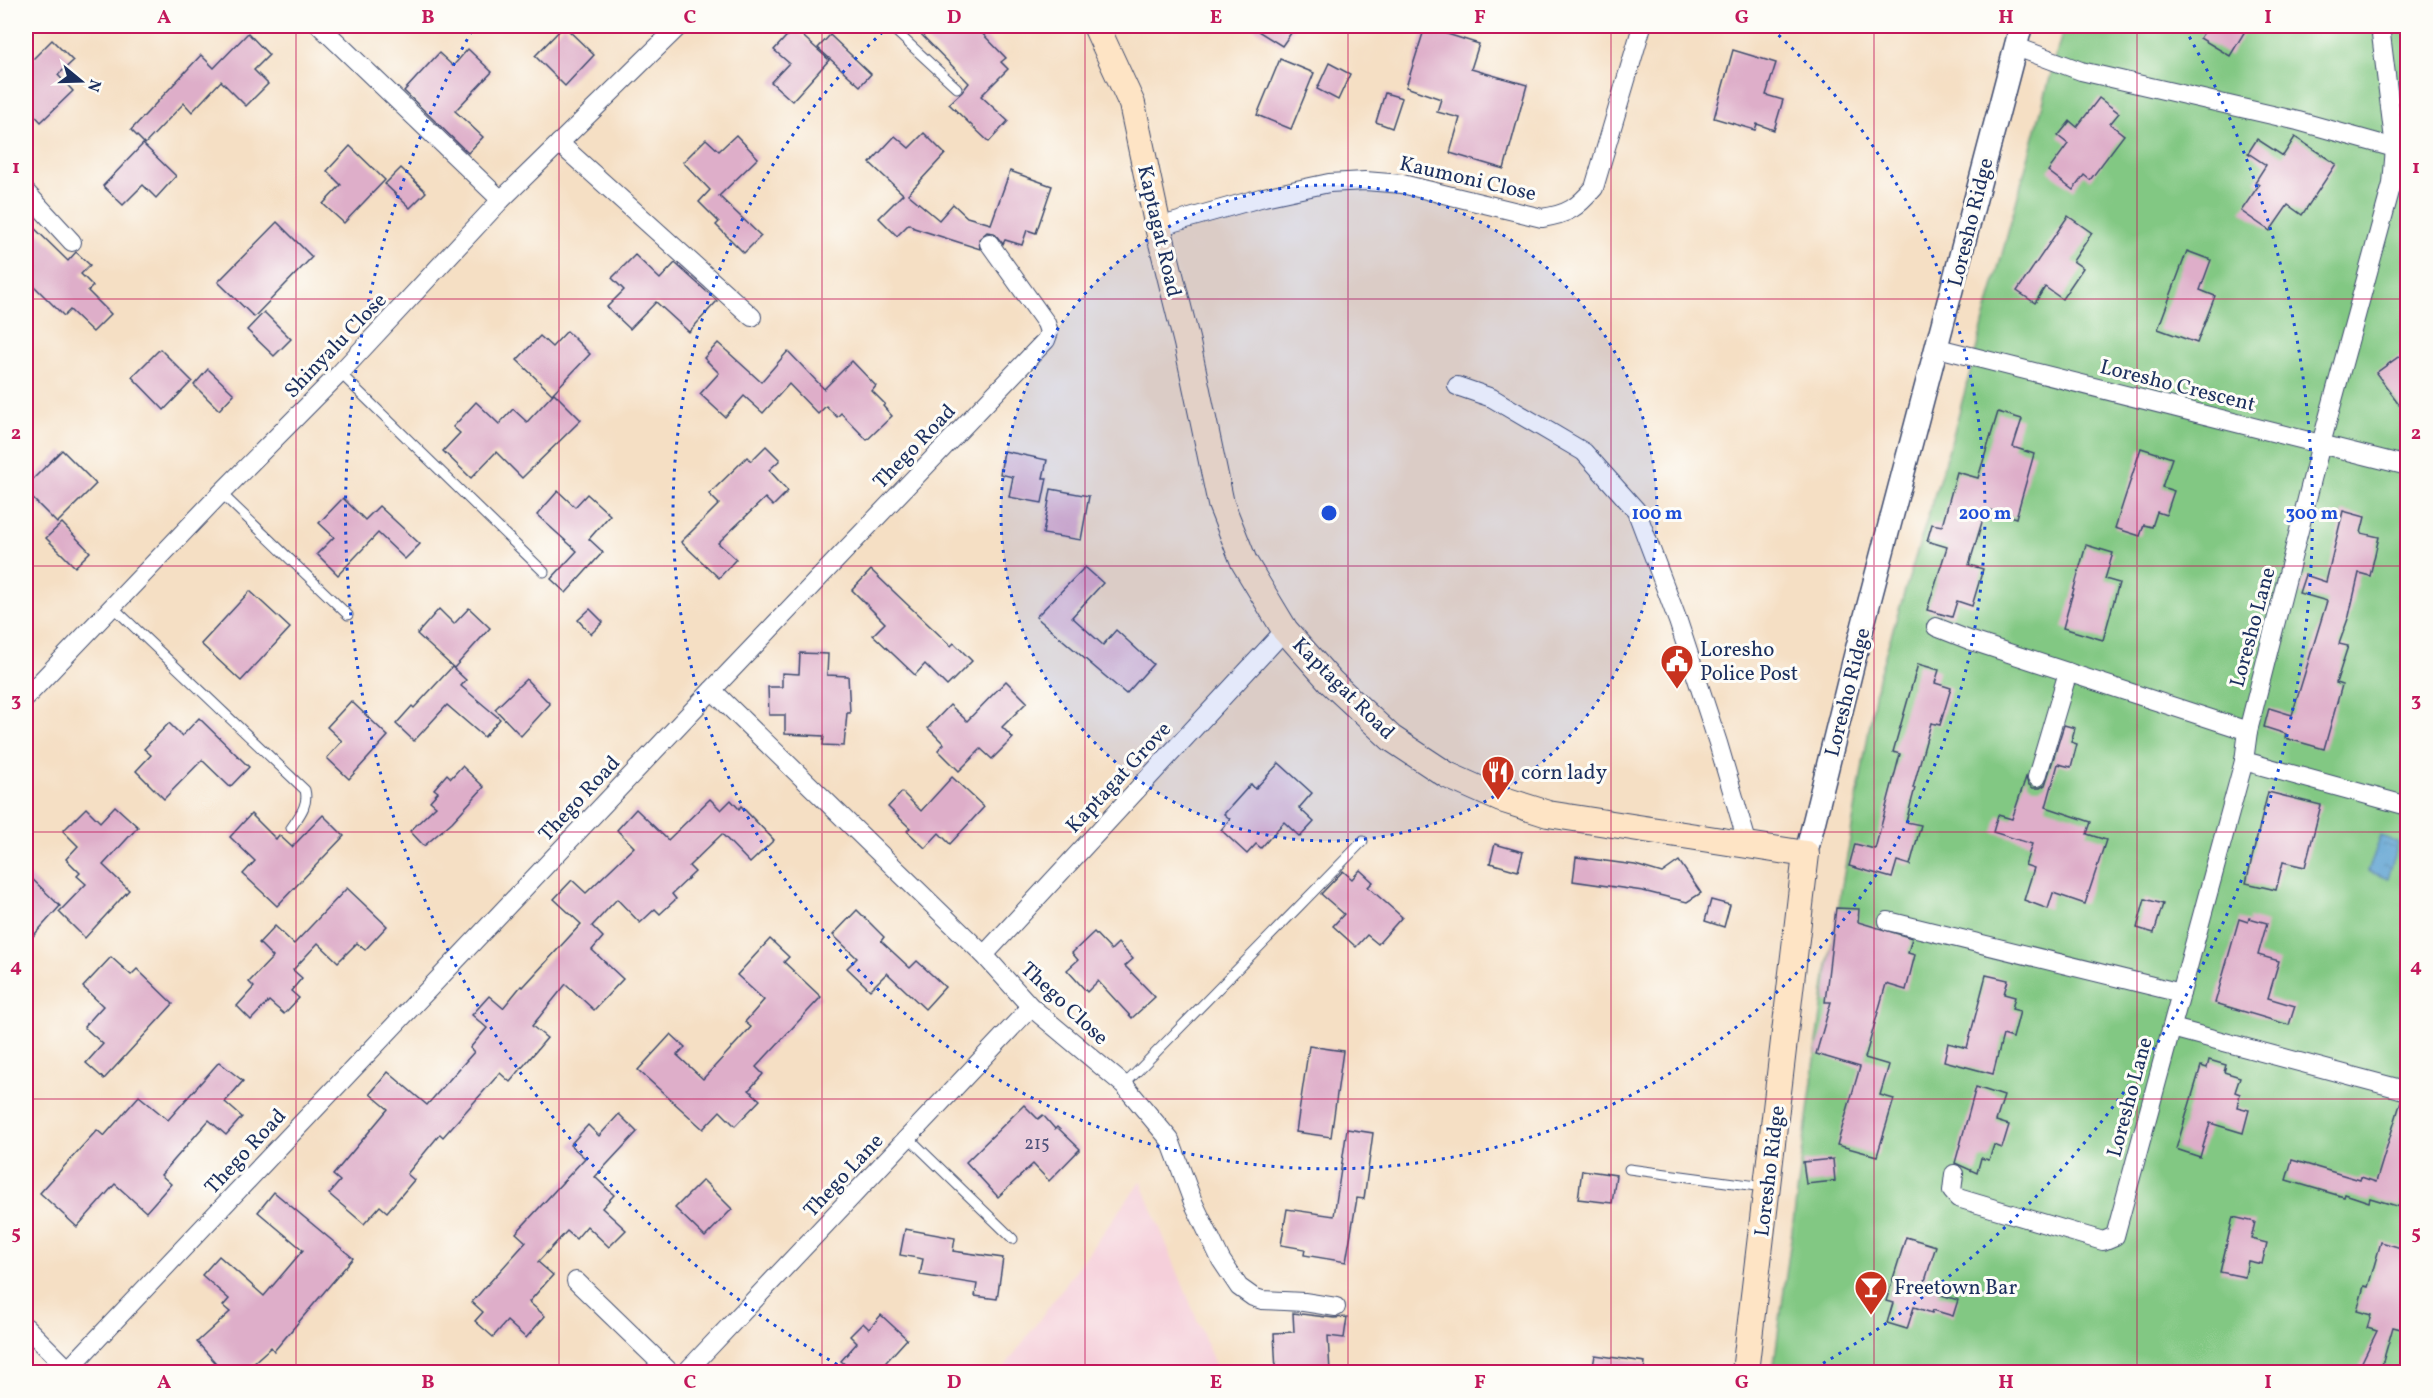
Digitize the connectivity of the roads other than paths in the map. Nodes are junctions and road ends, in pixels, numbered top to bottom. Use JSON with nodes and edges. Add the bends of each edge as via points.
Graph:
{"nodes":[{"id":1,"x":320,"y":26,"type":"edge"},
{"id":2,"x":679,"y":26,"type":"edge"},
{"id":3,"x":890,"y":26,"type":"edge"},
{"id":4,"x":1096,"y":26,"type":"edge"},
{"id":5,"x":1642,"y":26,"type":"edge"},
{"id":6,"x":2380,"y":26,"type":"edge"},
{"id":7,"x":2018,"y":36,"type":"edge"},
{"id":8,"x":957,"y":88,"type":"dead end"},
{"id":9,"x":559,"y":143,"type":"junction"},
{"id":10,"x":2395,"y":148,"type":"junction"},
{"id":11,"x":2400,"y":185,"type":"edge"},
{"id":12,"x":26,"y":192,"type":"edge"},
{"id":13,"x":501,"y":200,"type":"junction"},
{"id":14,"x":1158,"y":227,"type":"junction"},
{"id":15,"x":72,"y":242,"type":"dead end"},
{"id":16,"x":989,"y":243,"type":"dead end"},
{"id":17,"x":752,"y":317,"type":"dead end"},
{"id":18,"x":1938,"y":348,"type":"junction"},
{"id":19,"x":340,"y":373,"type":"junction"},
{"id":20,"x":1457,"y":386,"type":"dead end"},
{"id":21,"x":2321,"y":444,"type":"junction"},
{"id":22,"x":2408,"y":466,"type":"edge"},
{"id":23,"x":221,"y":494,"type":"junction"},
{"id":24,"x":544,"y":572,"type":"dead end"},
{"id":25,"x":112,"y":606,"type":"junction"},
{"id":26,"x":348,"y":615,"type":"dead end"},
{"id":27,"x":1936,"y":627,"type":"dead end"},
{"id":28,"x":1285,"y":630,"type":"junction"},
{"id":29,"x":2068,"y":672,"type":"junction"},
{"id":30,"x":712,"y":690,"type":"junction"},
{"id":31,"x":26,"y":697,"type":"edge"},
{"id":32,"x":2248,"y":731,"type":"junction"},
{"id":33,"x":2244,"y":761,"type":"junction"},
{"id":34,"x":2037,"y":777,"type":"dead end"},
{"id":35,"x":2408,"y":806,"type":"edge"},
{"id":36,"x":291,"y":828,"type":"dead end"},
{"id":37,"x":1363,"y":841,"type":"dead end"},
{"id":38,"x":1748,"y":846,"type":"junction"},
{"id":39,"x":1806,"y":855,"type":"junction"},
{"id":40,"x":1888,"y":921,"type":"dead end"},
{"id":41,"x":984,"y":955,"type":"junction"},
{"id":42,"x":2181,"y":993,"type":"junction"},
{"id":43,"x":1030,"y":1007,"type":"junction"},
{"id":44,"x":2172,"y":1028,"type":"junction"},
{"id":45,"x":1124,"y":1085,"type":"junction"},
{"id":46,"x":2408,"y":1091,"type":"edge"},
{"id":47,"x":909,"y":1138,"type":"junction"},
{"id":48,"x":1629,"y":1169,"type":"dead end"},
{"id":49,"x":1954,"y":1174,"type":"dead end"},
{"id":50,"x":1767,"y":1187,"type":"junction"},
{"id":51,"x":1013,"y":1239,"type":"dead end"},
{"id":52,"x":576,"y":1281,"type":"dead end"},
{"id":53,"x":1336,"y":1307,"type":"dead end"},
{"id":54,"x":26,"y":1328,"type":"edge"},
{"id":55,"x":68,"y":1371,"type":"edge"},
{"id":56,"x":670,"y":1372,"type":"edge"},
{"id":57,"x":686,"y":1372,"type":"edge"},
{"id":58,"x":1745,"y":1372,"type":"edge"}],
"edges":[{"from":1,"to":13,"type":"street"},
{"from":2,"to":9,"type":"street","name":"Shinyalu Close"},
{"from":3,"to":8,"type":"lane"},
{"from":4,"to":14,"type":"main road","name":"Kaptagat Road","via":[[1132,104]]},
{"from":5,"to":14,"type":"street","name":"Kaumoni Close","via":[[1594,188],[1580,204],[1562,215],[1542,218],[1401,184],[1365,181],[1329,183],[1264,197]]},
{"from":6,"to":10,"type":"street","name":"Loresho Lane"},
{"from":7,"to":10,"type":"street","via":[[2081,71],[2298,121]]},
{"from":7,"to":18,"type":"street","name":"Loresho Ridge"},
{"from":9,"to":13,"type":"street","name":"Shinyalu Close"},
{"from":9,"to":17,"type":"street"},
{"from":10,"to":11,"type":"street","name":"Loresho Lane"},
{"from":11,"to":21,"type":"street","name":"Loresho Lane"},
{"from":12,"to":15,"type":"street"},
{"from":13,"to":19,"type":"street","name":"Shinyalu Close"},
{"from":14,"to":28,"type":"main road","name":"Kaptagat Road","via":[[1221,504],[1244,562]]},
{"from":16,"to":30,"type":"street","name":"Thego Road","via":[[1046,323],[1046,340]]},
{"from":18,"to":21,"type":"street","name":"Loresho Crescent"},
{"from":18,"to":39,"type":"street","name":"Loresho Ridge"},
{"from":19,"to":23,"type":"street","name":"Shinyalu Close"},
{"from":19,"to":24,"type":"lane"},
{"from":20,"to":38,"type":"street","via":[[1492,398],[1584,452],[1636,510],[1681,632]]},
{"from":21,"to":22,"type":"street","name":"Loresho Crescent"},
{"from":21,"to":32,"type":"street","name":"Loresho Lane"},
{"from":23,"to":25,"type":"street","name":"Shinyalu Close"},
{"from":23,"to":26,"type":"lane"},
{"from":25,"to":31,"type":"street","name":"Shinyalu Close"},
{"from":25,"to":36,"type":"lane","via":[[305,790],[305,806]]},
{"from":27,"to":29,"type":"street"},
{"from":28,"to":38,"type":"main road","name":"Kaptagat Road","via":[[1331,682],[1391,738],[1447,774],[1501,799],[1548,814]]},
{"from":28,"to":41,"type":"street","name":"Kaptagat Grove"},
{"from":29,"to":32,"type":"street"},
{"from":29,"to":34,"type":"street"},
{"from":30,"to":41,"type":"street","name":"Thego Close"},
{"from":30,"to":55,"type":"street","name":"Thego Road"},
{"from":32,"to":33,"type":"street","name":"Loresho Lane"},
{"from":33,"to":35,"type":"street"},
{"from":33,"to":42,"type":"street","name":"Loresho Lane"},
{"from":37,"to":45,"type":"lane"},
{"from":38,"to":39,"type":"main road","name":"Kaptagat Road"},
{"from":39,"to":50,"type":"main road","name":"Loresho Ridge"},
{"from":40,"to":42,"type":"street"},
{"from":41,"to":43,"type":"street","name":"Thego Close"},
{"from":42,"to":44,"type":"street","name":"Loresho Lane"},
{"from":43,"to":45,"type":"street","name":"Thego Close"},
{"from":43,"to":47,"type":"street","name":"Thego Lane"},
{"from":44,"to":46,"type":"street"},
{"from":44,"to":49,"type":"street","name":"Loresho Lane","via":[[2115,1236],[2103,1241],[1958,1198],[1952,1191]]},
{"from":45,"to":53,"type":"street","name":"Thego Close","via":[[1170,1140],[1193,1202],[1216,1251],[1239,1287],[1262,1300]]},
{"from":47,"to":51,"type":"lane"},
{"from":47,"to":57,"type":"street","name":"Thego Lane"},
{"from":48,"to":50,"type":"lane"},
{"from":50,"to":58,"type":"main road","name":"Loresho Ridge"},
{"from":52,"to":56,"type":"street"},
{"from":54,"to":55,"type":"street"}]}
